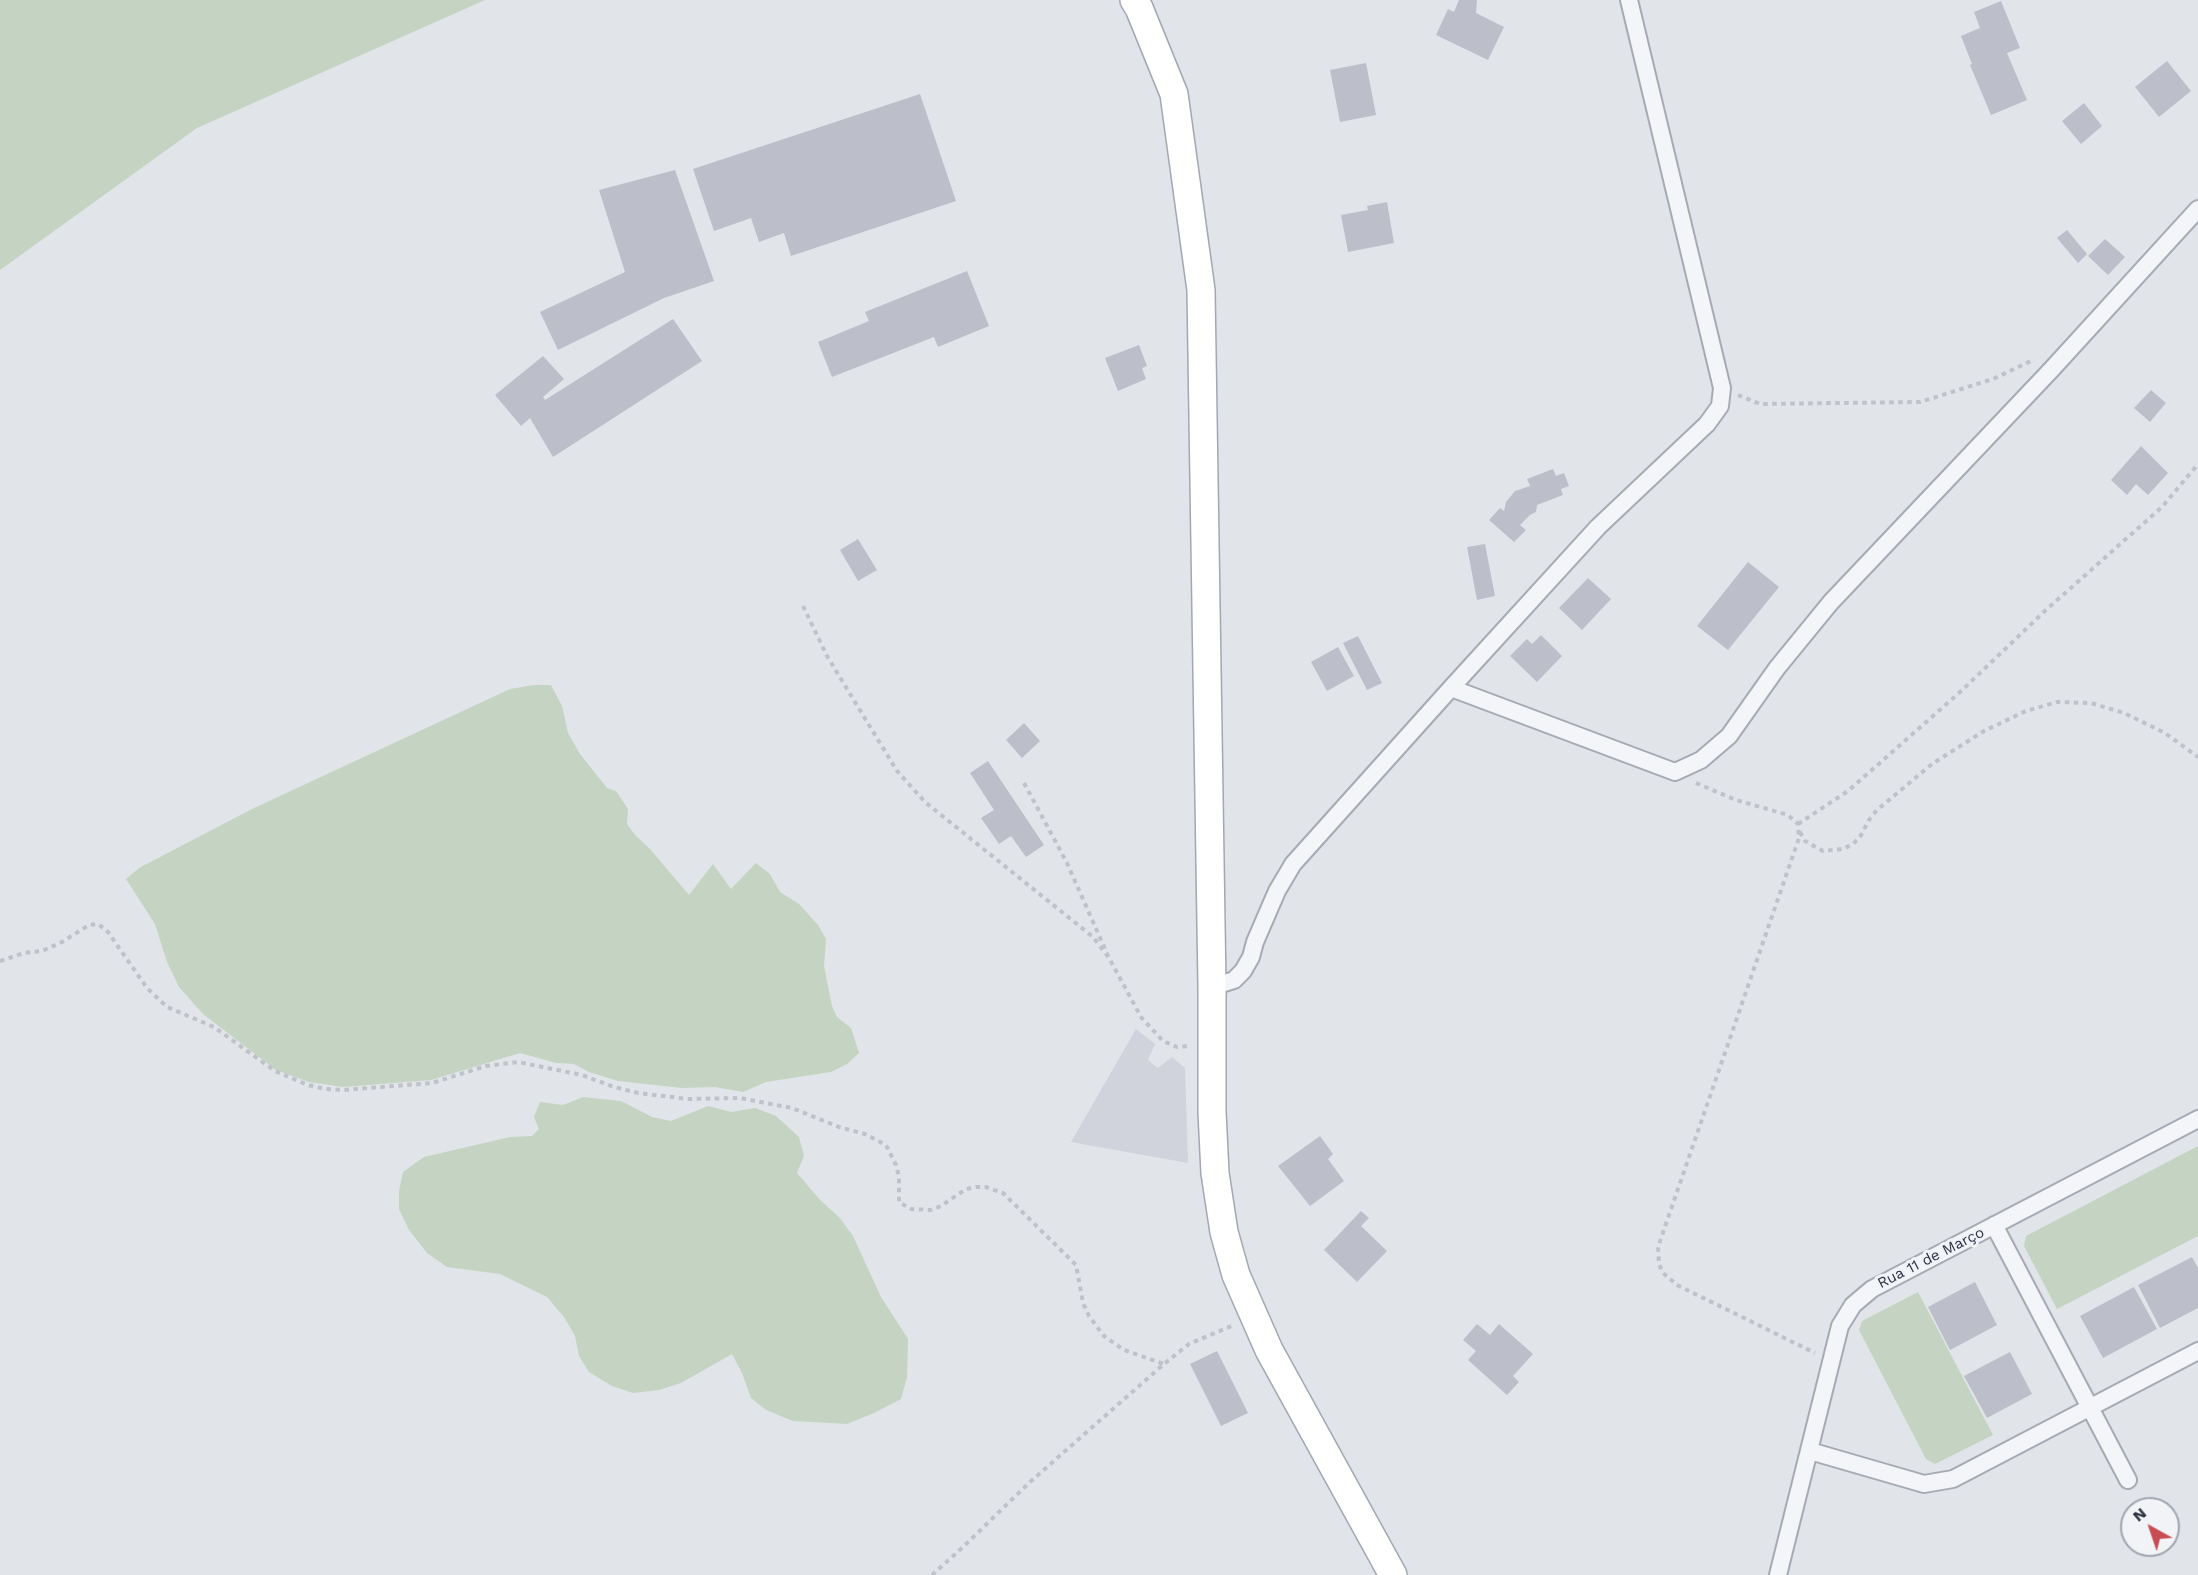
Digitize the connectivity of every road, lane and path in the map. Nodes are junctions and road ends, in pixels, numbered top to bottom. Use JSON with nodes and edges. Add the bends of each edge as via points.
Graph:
{"nodes":[{"id":1,"x":1134,"y":0,"type":"edge"},
{"id":2,"x":1629,"y":0,"type":"edge"},
{"id":3,"x":2198,"y":209,"type":"edge"},
{"id":4,"x":2037,"y":358,"type":"dead end"},
{"id":5,"x":1722,"y":388,"type":"junction"},
{"id":6,"x":2198,"y":464,"type":"edge"},
{"id":7,"x":804,"y":606,"type":"dead end"},
{"id":8,"x":1450,"y":688,"type":"junction"},
{"id":9,"x":2198,"y":756,"type":"edge"},
{"id":10,"x":1675,"y":772,"type":"junction"},
{"id":11,"x":1024,"y":783,"type":"dead end"},
{"id":12,"x":1798,"y":824,"type":"junction"},
{"id":13,"x":1800,"y":831,"type":"junction"},
{"id":14,"x":1110,"y":958,"type":"junction"},
{"id":15,"x":0,"y":960,"type":"edge"},
{"id":16,"x":1212,"y":987,"type":"junction"},
{"id":17,"x":1211,"y":1044,"type":"junction"},
{"id":18,"x":2198,"y":1119,"type":"edge"},
{"id":19,"x":1994,"y":1225,"type":"junction"},
{"id":20,"x":1254,"y":1317,"type":"junction"},
{"id":21,"x":2198,"y":1351,"type":"edge"},
{"id":22,"x":1832,"y":1361,"type":"junction"},
{"id":23,"x":1164,"y":1364,"type":"junction"},
{"id":24,"x":2090,"y":1407,"type":"junction"},
{"id":25,"x":1810,"y":1451,"type":"junction"},
{"id":26,"x":2128,"y":1480,"type":"dead end"},
{"id":27,"x":932,"y":1575,"type":"edge"},
{"id":28,"x":1393,"y":1575,"type":"edge"},
{"id":29,"x":1778,"y":1575,"type":"edge"}],
"edges":[{"from":1,"to":16,"type":"main road","via":[[1174,94],[1201,290]]},
{"from":2,"to":5,"type":"street"},
{"from":3,"to":10,"type":"street","via":[[1831,602],[1729,736],[1701,760]]},
{"from":4,"to":5,"type":"path","via":[[1994,379],[1920,402],[1760,404]]},
{"from":5,"to":8,"type":"street","via":[[1720,406],[1707,424],[1598,527]]},
{"from":6,"to":12,"type":"path","via":[[2162,507],[1959,693],[1848,791]]},
{"from":7,"to":14,"type":"path","via":[[827,656],[897,771],[925,802],[1093,938]]},
{"from":8,"to":10,"type":"street"},
{"from":8,"to":16,"type":"street","via":[[1293,864],[1277,891],[1243,971],[1234,980]]},
{"from":9,"to":13,"type":"path","via":[[2165,733],[2124,713],[2091,703],[2057,702],[2026,711],[1984,731],[1932,764],[1877,810],[1853,844],[1823,851],[1805,841]]},
{"from":10,"to":12,"type":"path","via":[[1736,800],[1788,815]]},
{"from":11,"to":14,"type":"path"},
{"from":12,"to":13,"type":"path"},
{"from":13,"to":22,"type":"path","via":[[1658,1256],[1663,1273],[1677,1286]]},
{"from":14,"to":17,"type":"path","via":[[1141,1017],[1163,1041],[1177,1047]]},
{"from":15,"to":23,"type":"path","via":[[42,951],[88,925],[98,924],[108,932],[147,988],[167,1007],[214,1027],[275,1071],[326,1089],[432,1083],[486,1066],[518,1062],[582,1075],[638,1093],[688,1099],[740,1098],[792,1108],[886,1145],[896,1165],[899,1202],[911,1209],[931,1210],[976,1187],[1003,1193],[1076,1265],[1083,1303],[1104,1336],[1124,1350]]},
{"from":16,"to":17,"type":"main road"},
{"from":17,"to":20,"type":"main road","via":[[1215,1173],[1224,1232]]},
{"from":18,"to":19,"type":"street","name":"Rua 11 de Março"},
{"from":19,"to":22,"type":"street","name":"Rua 11 de Março","via":[[1872,1289],[1854,1305],[1840,1326]]},
{"from":19,"to":24,"type":"street"},
{"from":20,"to":23,"type":"path","via":[[1189,1344]]},
{"from":20,"to":28,"type":"main road"},
{"from":21,"to":24,"type":"street"},
{"from":22,"to":25,"type":"street","name":"Rua 11 de Março"},
{"from":23,"to":27,"type":"path"},
{"from":24,"to":25,"type":"street","via":[[1953,1479],[1924,1484]]},
{"from":24,"to":26,"type":"street"},
{"from":25,"to":29,"type":"street","name":"Rua 11 de Março"}]}
